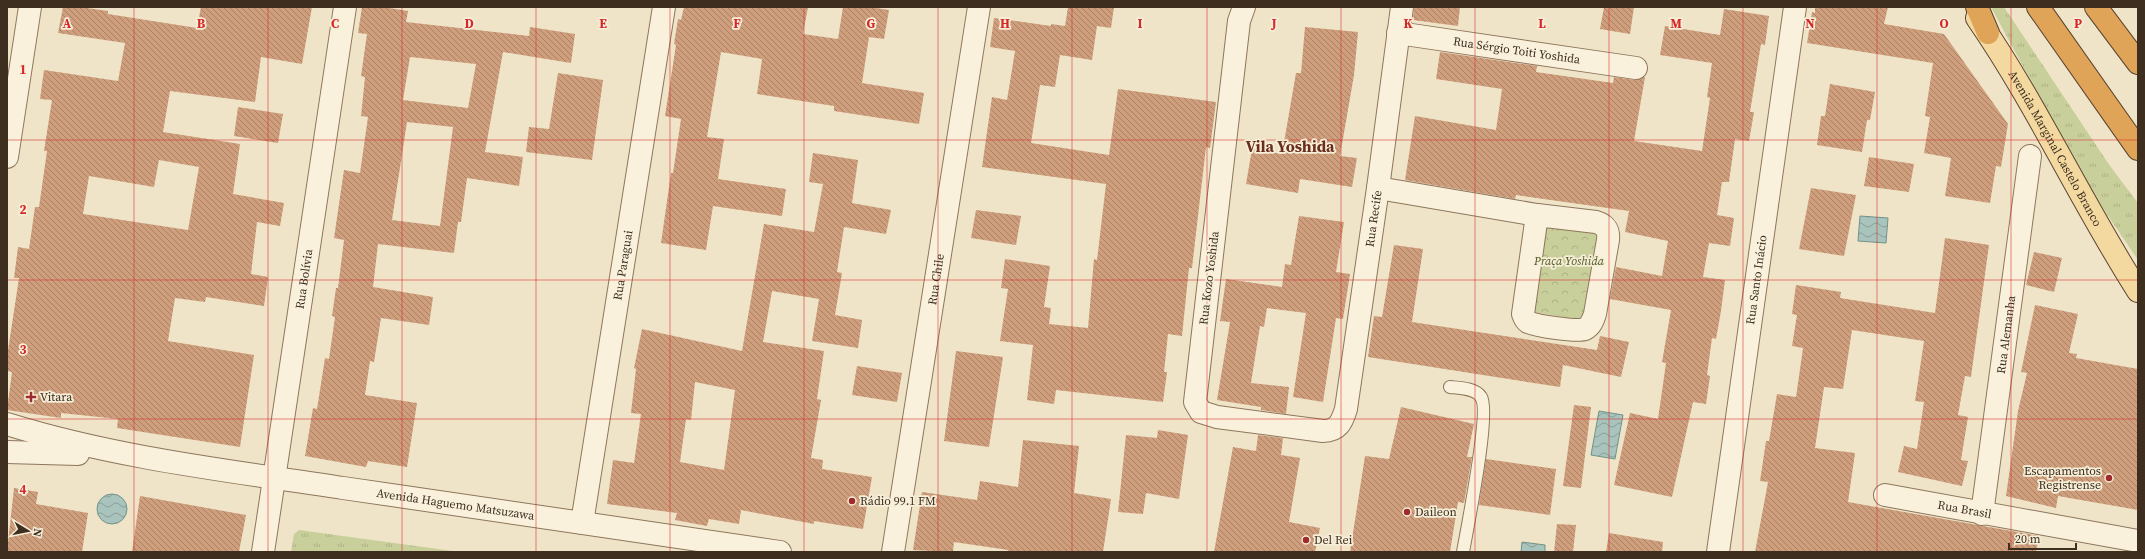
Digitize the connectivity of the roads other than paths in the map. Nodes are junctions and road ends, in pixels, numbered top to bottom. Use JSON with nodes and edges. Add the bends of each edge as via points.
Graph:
{"nodes":[{"id":1,"x":30,"y":7,"type":"edge"},
{"id":2,"x":345,"y":7,"type":"edge"},
{"id":3,"x":664,"y":7,"type":"edge"},
{"id":4,"x":979,"y":7,"type":"edge"},
{"id":5,"x":1244,"y":7,"type":"edge"},
{"id":6,"x":1402,"y":7,"type":"edge"},
{"id":7,"x":1795,"y":7,"type":"edge"},
{"id":8,"x":1970,"y":7,"type":"edge"},
{"id":9,"x":1977,"y":7,"type":"edge"},
{"id":10,"x":2038,"y":7,"type":"edge"},
{"id":11,"x":2096,"y":7,"type":"edge"},
{"id":12,"x":1398,"y":33,"type":"junction"},
{"id":13,"x":1988,"y":33,"type":"junction"},
{"id":14,"x":2138,"y":63,"type":"edge"},
{"id":15,"x":1636,"y":68,"type":"dead end"},
{"id":16,"x":2138,"y":149,"type":"edge"},
{"id":17,"x":2030,"y":156,"type":"dead end"},
{"id":18,"x":7,"y":158,"type":"edge"},
{"id":19,"x":1378,"y":188,"type":"junction"},
{"id":20,"x":1537,"y":215,"type":"junction"},
{"id":21,"x":2138,"y":291,"type":"edge"},
{"id":22,"x":1450,"y":387,"type":"dead end"},
{"id":23,"x":7,"y":424,"type":"edge"},
{"id":24,"x":1336,"y":428,"type":"joint"},
{"id":25,"x":7,"y":435,"type":"edge"},
{"id":26,"x":54,"y":439,"type":"junction"},
{"id":27,"x":7,"y":452,"type":"edge"},
{"id":28,"x":131,"y":455,"type":"junction"},
{"id":29,"x":274,"y":478,"type":"junction"},
{"id":30,"x":1885,"y":495,"type":"dead end"},
{"id":31,"x":1982,"y":514,"type":"junction"},
{"id":32,"x":582,"y":523,"type":"junction"},
{"id":33,"x":2138,"y":541,"type":"edge"},
{"id":34,"x":263,"y":552,"type":"edge"},
{"id":35,"x":780,"y":552,"type":"edge"},
{"id":36,"x":893,"y":552,"type":"edge"},
{"id":37,"x":1463,"y":552,"type":"edge"},
{"id":38,"x":1718,"y":552,"type":"edge"}],
"edges":[{"from":1,"to":18,"type":"street"},
{"from":2,"to":29,"type":"street","name":"Rua Bolívia"},
{"from":3,"to":32,"type":"street","name":"Rua Paraguai"},
{"from":4,"to":36,"type":"street","name":"Rua Chile"},
{"from":5,"to":24,"type":"street","name":"Rua Kozo Yoshida","via":[[1239,21],[1195,402],[1201,412],[1217,417],[1323,431]]},
{"from":6,"to":12,"type":"street","name":"Rua Recife"},
{"from":7,"to":38,"type":"street","name":"Rua Santo Inácio"},
{"from":8,"to":13,"type":"main road","name":"Avenida Marginal Castelo Branco"},
{"from":9,"to":13,"type":"highway"},
{"from":10,"to":16,"type":"highway"},
{"from":11,"to":14,"type":"highway"},
{"from":12,"to":15,"type":"street","name":"Rua Sérgio Toiti Yoshida"},
{"from":12,"to":19,"type":"street","name":"Rua Recife"},
{"from":13,"to":21,"type":"main road","name":"Avenida Marginal Castelo Branco"},
{"from":17,"to":31,"type":"street","name":"Rua Alemanha"},
{"from":19,"to":20,"type":"street"},
{"from":19,"to":24,"type":"street","name":"Rua Recife","via":[[1346,409],[1341,423]]},
{"from":20,"to":20,"type":"street","via":[[1523,314],[1528,322],[1536,324],[1575,330],[1585,329],[1591,324],[1595,314],[1608,231],[1596,222]]},
{"from":22,"to":37,"type":"lane","via":[[1477,392],[1485,405]]},
{"from":23,"to":26,"type":"street","name":"Avenida Haguemo Matsuzawa"},
{"from":25,"to":26,"type":"street","name":"Avenida Haguemo Matsuzawa"},
{"from":26,"to":28,"type":"street","name":"Avenida Haguemo Matsuzawa"},
{"from":27,"to":28,"type":"street","name":"Avenida Haguemo Matsuzawa"},
{"from":28,"to":29,"type":"street","name":"Avenida Haguemo Matsuzawa"},
{"from":29,"to":32,"type":"street","name":"Avenida Haguemo Matsuzawa"},
{"from":29,"to":34,"type":"street","name":"Rua Bolívia"},
{"from":30,"to":31,"type":"street","name":"Rua Brasil"},
{"from":31,"to":33,"type":"street","name":"Rua Brasil"},
{"from":32,"to":35,"type":"street","name":"Avenida Haguemo Matsuzawa"}]}
